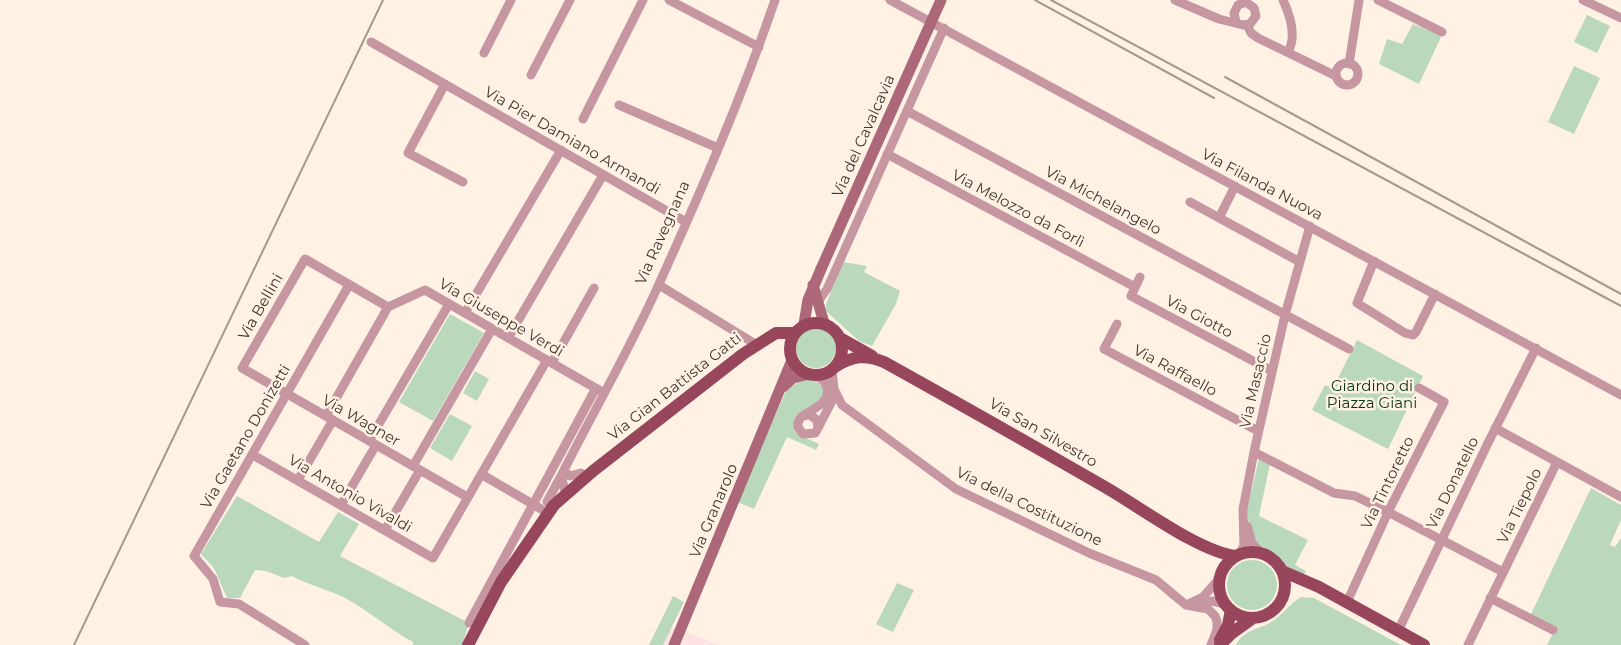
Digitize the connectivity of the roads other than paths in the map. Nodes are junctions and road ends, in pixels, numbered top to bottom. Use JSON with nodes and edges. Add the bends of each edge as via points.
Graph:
{"nodes":[{"id":1,"x":511,"y":0,"type":"edge"},
{"id":2,"x":570,"y":0,"type":"edge"},
{"id":3,"x":643,"y":0,"type":"edge"},
{"id":4,"x":669,"y":0,"type":"edge"},
{"id":5,"x":775,"y":0,"type":"edge"},
{"id":6,"x":890,"y":0,"type":"edge"},
{"id":7,"x":941,"y":0,"type":"edge"},
{"id":8,"x":1175,"y":0,"type":"edge"},
{"id":9,"x":1282,"y":0,"type":"edge"},
{"id":10,"x":1359,"y":0,"type":"edge"},
{"id":11,"x":1378,"y":0,"type":"edge"},
{"id":12,"x":1583,"y":0,"type":"edge"},
{"id":13,"x":1190,"y":3,"type":"edge"},
{"id":14,"x":1250,"y":3,"type":"edge"},
{"id":15,"x":1621,"y":18,"type":"edge"},
{"id":16,"x":1236,"y":22,"type":"junction"},
{"id":17,"x":1247,"y":25,"type":"junction"},
{"id":18,"x":944,"y":28,"type":"junction"},
{"id":19,"x":1442,"y":32,"type":"dead end"},
{"id":20,"x":371,"y":42,"type":"dead end"},
{"id":21,"x":759,"y":47,"type":"junction"},
{"id":22,"x":1288,"y":52,"type":"junction"},
{"id":23,"x":484,"y":53,"type":"dead end"},
{"id":24,"x":1350,"y":64,"type":"junction"},
{"id":25,"x":531,"y":75,"type":"dead end"},
{"id":26,"x":1336,"y":76,"type":"junction"},
{"id":27,"x":445,"y":84,"type":"junction"},
{"id":28,"x":619,"y":105,"type":"dead end"},
{"id":29,"x":907,"y":111,"type":"junction"},
{"id":30,"x":583,"y":119,"type":"dead end"},
{"id":31,"x":718,"y":148,"type":"junction"},
{"id":32,"x":560,"y":150,"type":"junction"},
{"id":33,"x":888,"y":154,"type":"junction"},
{"id":34,"x":603,"y":175,"type":"junction"},
{"id":35,"x":463,"y":182,"type":"dead end"},
{"id":36,"x":1235,"y":186,"type":"junction"},
{"id":37,"x":1190,"y":202,"type":"dead end"},
{"id":38,"x":1219,"y":218,"type":"junction"},
{"id":39,"x":686,"y":222,"type":"junction"},
{"id":40,"x":1310,"y":226,"type":"junction"},
{"id":41,"x":1374,"y":261,"type":"junction"},
{"id":42,"x":1300,"y":262,"type":"junction"},
{"id":43,"x":1140,"y":277,"type":"dead end"},
{"id":44,"x":349,"y":285,"type":"junction"},
{"id":45,"x":659,"y":285,"type":"junction"},
{"id":46,"x":813,"y":285,"type":"junction"},
{"id":47,"x":1135,"y":287,"type":"junction"},
{"id":48,"x":594,"y":288,"type":"dead end"},
{"id":49,"x":1434,"y":294,"type":"junction"},
{"id":50,"x":817,"y":303,"type":"junction"},
{"id":51,"x":450,"y":304,"type":"junction"},
{"id":52,"x":388,"y":307,"type":"junction"},
{"id":53,"x":465,"y":313,"type":"junction"},
{"id":54,"x":1285,"y":315,"type":"junction"},
{"id":55,"x":824,"y":323,"type":"junction"},
{"id":56,"x":1117,"y":324,"type":"dead end"},
{"id":57,"x":799,"y":328,"type":"junction"},
{"id":58,"x":492,"y":329,"type":"junction"},
{"id":59,"x":508,"y":338,"type":"junction"},
{"id":60,"x":840,"y":338,"type":"junction"},
{"id":61,"x":757,"y":345,"type":"junction"},
{"id":62,"x":1349,"y":348,"type":"dead end"},
{"id":63,"x":1536,"y":348,"type":"junction"},
{"id":64,"x":791,"y":357,"type":"junction"},
{"id":65,"x":874,"y":358,"type":"junction"},
{"id":66,"x":550,"y":362,"type":"junction"},
{"id":67,"x":242,"y":368,"type":"joint"},
{"id":68,"x":834,"y":368,"type":"junction"},
{"id":69,"x":1272,"y":372,"type":"junction"},
{"id":70,"x":811,"y":375,"type":"junction"},
{"id":71,"x":782,"y":388,"type":"junction"},
{"id":72,"x":1419,"y":388,"type":"dead end"},
{"id":73,"x":834,"y":389,"type":"junction"},
{"id":74,"x":600,"y":390,"type":"junction"},
{"id":75,"x":286,"y":394,"type":"junction"},
{"id":76,"x":1621,"y":394,"type":"edge"},
{"id":77,"x":842,"y":405,"type":"junction"},
{"id":78,"x":829,"y":408,"type":"junction"},
{"id":79,"x":804,"y":415,"type":"junction"},
{"id":80,"x":329,"y":418,"type":"junction"},
{"id":81,"x":818,"y":428,"type":"junction"},
{"id":82,"x":1495,"y":428,"type":"junction"},
{"id":83,"x":1258,"y":431,"type":"junction"},
{"id":84,"x":373,"y":443,"type":"junction"},
{"id":85,"x":1254,"y":452,"type":"junction"},
{"id":86,"x":253,"y":455,"type":"junction"},
{"id":87,"x":614,"y":455,"type":"junction"},
{"id":88,"x":1556,"y":462,"type":"junction"},
{"id":89,"x":416,"y":468,"type":"junction"},
{"id":90,"x":481,"y":474,"type":"junction"},
{"id":91,"x":298,"y":480,"type":"junction"},
{"id":92,"x":563,"y":482,"type":"junction"},
{"id":93,"x":1621,"y":497,"type":"edge"},
{"id":94,"x":468,"y":498,"type":"junction"},
{"id":95,"x":340,"y":505,"type":"junction"},
{"id":96,"x":538,"y":506,"type":"junction"},
{"id":97,"x":1243,"y":509,"type":"junction"},
{"id":98,"x":1388,"y":512,"type":"junction"},
{"id":99,"x":385,"y":530,"type":"junction"},
{"id":100,"x":1441,"y":539,"type":"junction"},
{"id":101,"x":1194,"y":541,"type":"junction"},
{"id":102,"x":1262,"y":554,"type":"junction"},
{"id":103,"x":1237,"y":555,"type":"junction"},
{"id":104,"x":509,"y":569,"type":"junction"},
{"id":105,"x":1282,"y":571,"type":"junction"},
{"id":106,"x":1503,"y":572,"type":"junction"},
{"id":107,"x":1220,"y":576,"type":"junction"},
{"id":108,"x":497,"y":580,"type":"junction"},
{"id":109,"x":1319,"y":587,"type":"junction"},
{"id":110,"x":1282,"y":597,"type":"junction"},
{"id":111,"x":1490,"y":598,"type":"junction"},
{"id":112,"x":1347,"y":602,"type":"junction"},
{"id":113,"x":1186,"y":605,"type":"junction"},
{"id":114,"x":1228,"y":607,"type":"junction"},
{"id":115,"x":1253,"y":618,"type":"junction"},
{"id":116,"x":469,"y":623,"type":"dead end"},
{"id":117,"x":1553,"y":630,"type":"dead end"},
{"id":118,"x":1398,"y":631,"type":"junction"},
{"id":119,"x":305,"y":645,"type":"edge"},
{"id":120,"x":468,"y":645,"type":"edge"},
{"id":121,"x":674,"y":645,"type":"edge"},
{"id":122,"x":1211,"y":645,"type":"edge"},
{"id":123,"x":1219,"y":645,"type":"edge"},
{"id":124,"x":1424,"y":645,"type":"edge"},
{"id":125,"x":1468,"y":645,"type":"edge"}],
"edges":[{"from":1,"to":23,"type":"street"},
{"from":2,"to":25,"type":"street"},
{"from":3,"to":30,"type":"street"},
{"from":4,"to":21,"type":"street"},
{"from":5,"to":21,"type":"street","name":"Via Ravegnana"},
{"from":6,"to":18,"type":"street","name":"Via Filanda Nuova"},
{"from":7,"to":46,"type":"main road","name":"Via del Cavalcavia","bridge":true},
{"from":8,"to":13,"type":"street"},
{"from":9,"to":22,"type":"street","via":[[1290,15],[1292,31]]},
{"from":10,"to":24,"type":"street"},
{"from":11,"to":19,"type":"street"},
{"from":12,"to":15,"type":"street"},
{"from":13,"to":16,"type":"street","via":[[1219,20]]},
{"from":14,"to":16,"type":"street","via":[[1238,4]]},
{"from":14,"to":17,"type":"street","via":[[1256,16]]},
{"from":16,"to":17,"type":"street"},
{"from":17,"to":22,"type":"street","via":[[1251,34]]},
{"from":18,"to":29,"type":"street","name":"Via del Cavalcavia"},
{"from":18,"to":36,"type":"street","name":"Via Filanda Nuova"},
{"from":20,"to":27,"type":"street","name":"Via Pier Damiano Armandi"},
{"from":21,"to":31,"type":"street","name":"Via Ravegnana"},
{"from":22,"to":26,"type":"street"},
{"from":24,"to":26,"type":"street","via":[[1340,66]]},
{"from":24,"to":26,"type":"street","via":[[1357,71],[1355,81],[1349,85],[1342,84]]},
{"from":27,"to":32,"type":"street","name":"Via Pier Damiano Armandi"},
{"from":27,"to":35,"type":"street","via":[[408,153]]},
{"from":28,"to":31,"type":"street"},
{"from":29,"to":33,"type":"street","name":"Via del Cavalcavia"},
{"from":29,"to":54,"type":"street","name":"Via Michelangelo"},
{"from":31,"to":39,"type":"street","name":"Via Ravegnana"},
{"from":32,"to":34,"type":"street","name":"Via Pier Damiano Armandi"},
{"from":32,"to":53,"type":"street"},
{"from":33,"to":47,"type":"street","name":"Via Melozzo da Forlì"},
{"from":33,"to":50,"type":"street","name":"Via del Cavalcavia","via":[[827,289]]},
{"from":34,"to":39,"type":"street","name":"Via Pier Damiano Armandi"},
{"from":34,"to":59,"type":"street"},
{"from":36,"to":38,"type":"street"},
{"from":36,"to":40,"type":"street","name":"Via Filanda Nuova"},
{"from":37,"to":38,"type":"street"},
{"from":38,"to":42,"type":"street"},
{"from":39,"to":45,"type":"street","name":"Via Ravegnana"},
{"from":40,"to":41,"type":"street","name":"Via Filanda Nuova"},
{"from":40,"to":42,"type":"street","name":"Via Masaccio"},
{"from":41,"to":49,"type":"street","name":"Via Filanda Nuova"},
{"from":41,"to":49,"type":"street","via":[[1357,303],[1405,333],[1413,335],[1416,332]]},
{"from":42,"to":54,"type":"street","name":"Via Masaccio"},
{"from":43,"to":47,"type":"street"},
{"from":44,"to":52,"type":"street"},
{"from":44,"to":67,"type":"street","name":"Via Bellini","via":[[305,259]]},
{"from":44,"to":75,"type":"street","name":"Via Gaetano Donizetti"},
{"from":45,"to":61,"type":"street"},
{"from":45,"to":74,"type":"street","name":"Via Ravegnana"},
{"from":46,"to":50,"type":"main road"},
{"from":46,"to":57,"type":"main road","name":"Via del Cavalcavia"},
{"from":47,"to":69,"type":"street","name":"Via Giotto","via":[[1131,296]]},
{"from":48,"to":66,"type":"street"},
{"from":49,"to":63,"type":"street","name":"Via Filanda Nuova"},
{"from":50,"to":55,"type":"main road"},
{"from":51,"to":52,"type":"street","name":"Via Giuseppe Verdi","via":[[426,290]]},
{"from":51,"to":53,"type":"street","name":"Via Giuseppe Verdi"},
{"from":51,"to":84,"type":"street"},
{"from":52,"to":80,"type":"street"},
{"from":53,"to":58,"type":"street","name":"Via Giuseppe Verdi"},
{"from":54,"to":62,"type":"street"},
{"from":54,"to":69,"type":"street","name":"Via Masaccio"},
{"from":55,"to":57,"type":"main road"},
{"from":55,"to":60,"type":"main road"},
{"from":56,"to":83,"type":"street","name":"Via Raffaello","via":[[1104,349]]},
{"from":57,"to":61,"type":"main road","name":"Via Gian Battista Gatti","via":[[776,333]]},
{"from":57,"to":64,"type":"main road","via":[[791,339]]},
{"from":58,"to":59,"type":"street","name":"Via Giuseppe Verdi"},
{"from":58,"to":89,"type":"street"},
{"from":59,"to":66,"type":"street","name":"Via Giuseppe Verdi"},
{"from":60,"to":65,"type":"main road","name":"Via San Silvestro"},
{"from":60,"to":68,"type":"main road","via":[[842,353]]},
{"from":61,"to":64,"type":"main road","name":"Via Gian Battista Gatti","via":[[775,342],[783,346]]},
{"from":61,"to":87,"type":"main road","name":"Via Gian Battista Gatti"},
{"from":63,"to":76,"type":"street","name":"Via Filanda Nuova"},
{"from":63,"to":82,"type":"street","name":"Via Donatello"},
{"from":64,"to":70,"type":"main road","via":[[799,369]]},
{"from":64,"to":71,"type":"main road","name":"Via Granarolo"},
{"from":65,"to":68,"type":"main road","name":"Via San Silvestro","via":[[857,356]]},
{"from":65,"to":101,"type":"main road","name":"Via San Silvestro"},
{"from":66,"to":74,"type":"street","name":"Via Giuseppe Verdi"},
{"from":66,"to":90,"type":"street"},
{"from":67,"to":75,"type":"street","name":"Via Wagner"},
{"from":68,"to":70,"type":"main road"},
{"from":68,"to":73,"type":"street","name":"Via della Costituzione"},
{"from":69,"to":83,"type":"street","name":"Via Masaccio"},
{"from":70,"to":71,"type":"main road","via":[[794,378]]},
{"from":70,"to":79,"type":"street","via":[[822,379],[828,389],[827,397]]},
{"from":71,"to":121,"type":"main road","name":"Via Granarolo"},
{"from":72,"to":98,"type":"street","name":"Via Tintoretto","via":[[1444,402]]},
{"from":73,"to":77,"type":"street","name":"Via della Costituzione"},
{"from":73,"to":78,"type":"street","name":"Via della Costituzione"},
{"from":74,"to":92,"type":"street","name":"Via Ravegnana"},
{"from":74,"to":96,"type":"street","name":"Via Ravegnana"},
{"from":75,"to":80,"type":"street","name":"Via Wagner"},
{"from":75,"to":86,"type":"street","name":"Via Gaetano Donizetti"},
{"from":77,"to":78,"type":"street","via":[[835,404]]},
{"from":77,"to":113,"type":"street","name":"Via della Costituzione","via":[[956,489],[1089,553],[1156,580]]},
{"from":78,"to":81,"type":"street","name":"Via della Costituzione"},
{"from":79,"to":81,"type":"street","via":[[815,418]]},
{"from":79,"to":81,"type":"street","via":[[797,424],[801,433],[809,435]]},
{"from":80,"to":84,"type":"street","name":"Via Wagner"},
{"from":80,"to":91,"type":"street"},
{"from":82,"to":88,"type":"street","name":"Via Tiepolo"},
{"from":82,"to":100,"type":"street","name":"Via Donatello"},
{"from":83,"to":85,"type":"street","name":"Via Masaccio"},
{"from":84,"to":89,"type":"street","name":"Via Wagner"},
{"from":84,"to":95,"type":"street"},
{"from":85,"to":97,"type":"street","name":"Via Masaccio"},
{"from":85,"to":98,"type":"street","name":"Via Masaccio","via":[[1334,493],[1354,496]]},
{"from":86,"to":91,"type":"street","name":"Via Antonio Vivaldi"},
{"from":86,"to":119,"type":"street","name":"Via Gaetano Donizetti","via":[[194,556],[213,579],[220,602],[239,604]]},
{"from":87,"to":92,"type":"main road","name":"Via Gian Battista Gatti"},
{"from":87,"to":92,"type":"main road","name":"Via Gian Battista Gatti"},
{"from":88,"to":93,"type":"street"},
{"from":88,"to":106,"type":"street","name":"Via Tiepolo"},
{"from":89,"to":94,"type":"street","name":"Via Wagner"},
{"from":89,"to":99,"type":"street"},
{"from":90,"to":94,"type":"street"},
{"from":90,"to":96,"type":"street"},
{"from":91,"to":95,"type":"street","name":"Via Antonio Vivaldi"},
{"from":92,"to":96,"type":"main road","name":"Via Ravegnana"},
{"from":92,"to":104,"type":"main road","name":"Via Ravegnana"},
{"from":94,"to":99,"type":"street","name":"Via Antonio Vivaldi","via":[[433,558]]},
{"from":95,"to":99,"type":"street","name":"Via Antonio Vivaldi"},
{"from":96,"to":104,"type":"main road","name":"Via Ravegnana"},
{"from":96,"to":108,"type":"street","name":"Via Ravegnana","via":[[522,524]]},
{"from":97,"to":102,"type":"street","name":"Via Masaccio","via":[[1252,543]]},
{"from":97,"to":103,"type":"street","name":"Via Masaccio","via":[[1244,546]]},
{"from":98,"to":100,"type":"street","name":"Via Masaccio"},
{"from":98,"to":112,"type":"street","name":"Via Tintoretto"},
{"from":100,"to":106,"type":"street","name":"Via Masaccio"},
{"from":100,"to":118,"type":"street","name":"Via Donatello"},
{"from":101,"to":103,"type":"main road","name":"Via San Silvestro","via":[[1215,551]]},
{"from":101,"to":107,"type":"main road","name":"Via San Silvestro","via":[[1211,555]]},
{"from":102,"to":103,"type":"main road","via":[[1246,552]]},
{"from":102,"to":105,"type":"main road"},
{"from":103,"to":107,"type":"main road"},
{"from":104,"to":108,"type":"main road","name":"Via Ravegnana"},
{"from":105,"to":109,"type":"main road"},
{"from":105,"to":110,"type":"main road"},
{"from":106,"to":111,"type":"street","name":"Via Tiepolo"},
{"from":107,"to":113,"type":"street","via":[[1203,597]]},
{"from":107,"to":114,"type":"main road","via":[[1221,597]]},
{"from":108,"to":116,"type":"street","name":"Via Ravegnana"},
{"from":108,"to":120,"type":"main road","name":"Via Ravegnana"},
{"from":109,"to":110,"type":"main road","via":[[1301,587]]},
{"from":109,"to":112,"type":"main road"},
{"from":110,"to":115,"type":"main road","via":[[1272,611]]},
{"from":111,"to":117,"type":"street"},
{"from":111,"to":125,"type":"street","name":"Via Tiepolo"},
{"from":112,"to":118,"type":"main road"},
{"from":113,"to":114,"type":"street","via":[[1212,601]]},
{"from":113,"to":122,"type":"street","name":"Via della Costituzione","via":[[1208,609],[1216,616],[1217,630]]},
{"from":114,"to":115,"type":"main road","via":[[1238,615]]},
{"from":114,"to":123,"type":"main road","via":[[1228,625]]},
{"from":115,"to":123,"type":"main road"},
{"from":118,"to":124,"type":"main road"}]}
